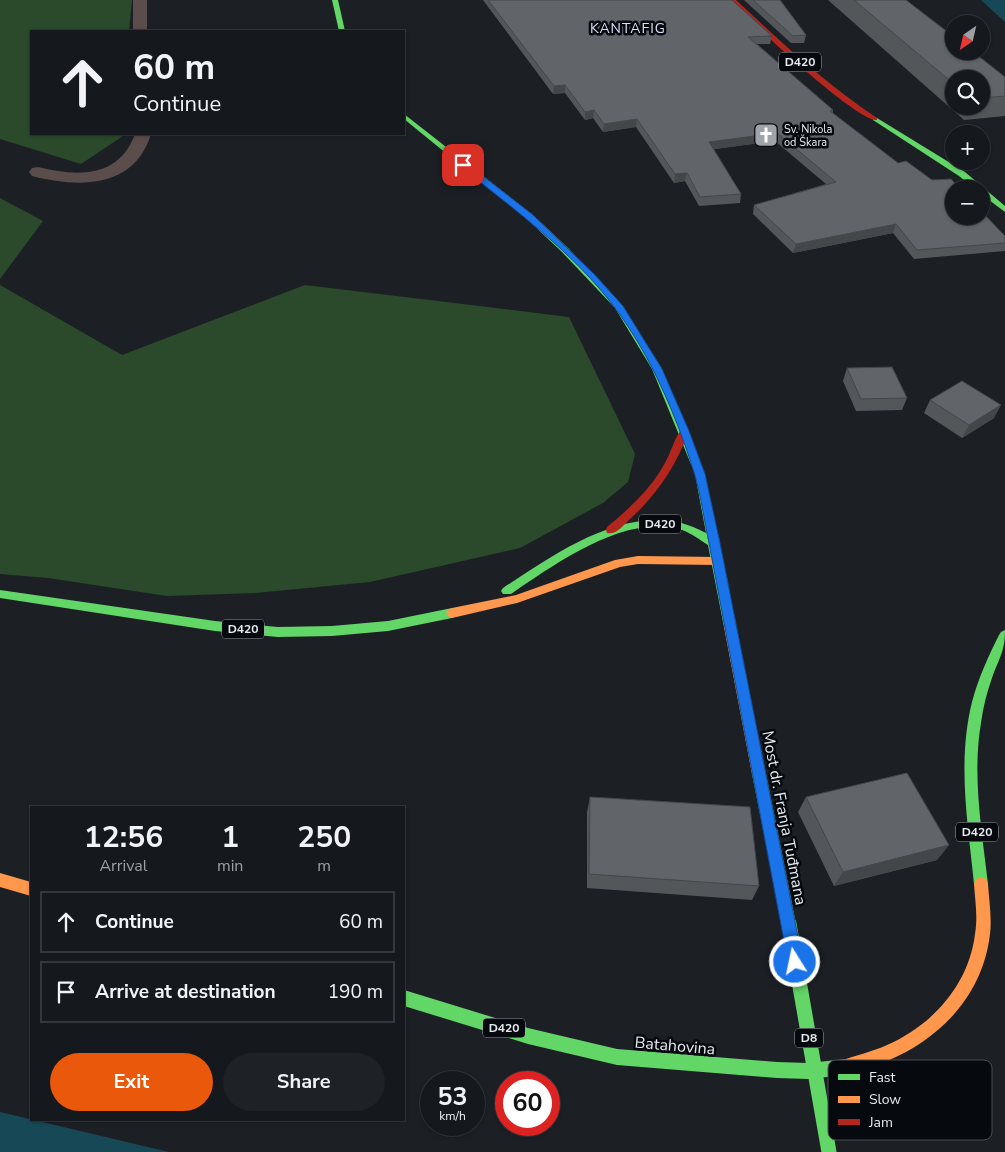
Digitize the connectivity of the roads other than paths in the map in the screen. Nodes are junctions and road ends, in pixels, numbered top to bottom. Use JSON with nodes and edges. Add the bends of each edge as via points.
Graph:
{"nodes":[{"id":1,"x":140,"y":0,"type":"edge"},
{"id":2,"x":335,"y":0,"type":"edge"},
{"id":3,"x":733,"y":0,"type":"edge"},
{"id":4,"x":140,"y":30,"type":"edge"},
{"id":5,"x":342,"y":30,"type":"edge"},
{"id":6,"x":405,"y":117,"type":"edge"},
{"id":7,"x":143,"y":135,"type":"edge"},
{"id":8,"x":38,"y":172,"type":"dead end"},
{"id":9,"x":1005,"y":210,"type":"edge"},
{"id":10,"x":684,"y":431,"type":"junction"},
{"id":11,"x":604,"y":535,"type":"junction"},
{"id":12,"x":714,"y":543,"type":"junction"},
{"id":13,"x":718,"y":561,"type":"junction"},
{"id":14,"x":0,"y":594,"type":"edge"},
{"id":15,"x":486,"y":605,"type":"junction"},
{"id":16,"x":1005,"y":635,"type":"edge"},
{"id":17,"x":0,"y":880,"type":"edge"},
{"id":18,"x":30,"y":889,"type":"edge"},
{"id":19,"x":405,"y":998,"type":"edge"},
{"id":20,"x":874,"y":1060,"type":"edge"},
{"id":21,"x":828,"y":1069,"type":"edge"},
{"id":22,"x":829,"y":1152,"type":"edge"}],
"edges":[{"from":1,"to":4,"type":"street"},
{"from":2,"to":5,"type":"main road"},
{"from":3,"to":9,"type":"main road","number":"D420","via":[[849,103],[962,174]]},
{"from":6,"to":10,"type":"main road","number":"D8","via":[[530,217],[592,276],[638,334]]},
{"from":7,"to":8,"type":"street","via":[[136,153],[123,165],[104,174],[71,178]]},
{"from":10,"to":11,"type":"main road","via":[[679,452],[655,488]]},
{"from":10,"to":12,"type":"main road","number":"D8","via":[[700,474]]},
{"from":11,"to":12,"type":"main road","number":"D420","via":[[638,524],[666,524],[695,532]]},
{"from":11,"to":15,"type":"main road","number":"D420"},
{"from":12,"to":13,"type":"main road","number":"D8"},
{"from":13,"to":15,"type":"main road","number":"D420","via":[[638,560],[620,563],[526,596]]},
{"from":13,"to":22,"type":"main road","name":"Most dr. Franja Tuđmana","number":"D8","bridge":true,"via":[[789,924]]},
{"from":14,"to":15,"type":"main road","number":"D420","via":[[215,626],[278,632],[388,626]]},
{"from":16,"to":20,"type":"main road","name":"Batahovina","number":"D420","via":[[981,688],[975,714],[975,810],[983,934],[974,973],[940,1023],[916,1040]]},
{"from":17,"to":18,"type":"main road"},
{"from":19,"to":21,"type":"main road","name":"Batahovina","number":"D420","via":[[606,1055],[799,1072]]}]}
